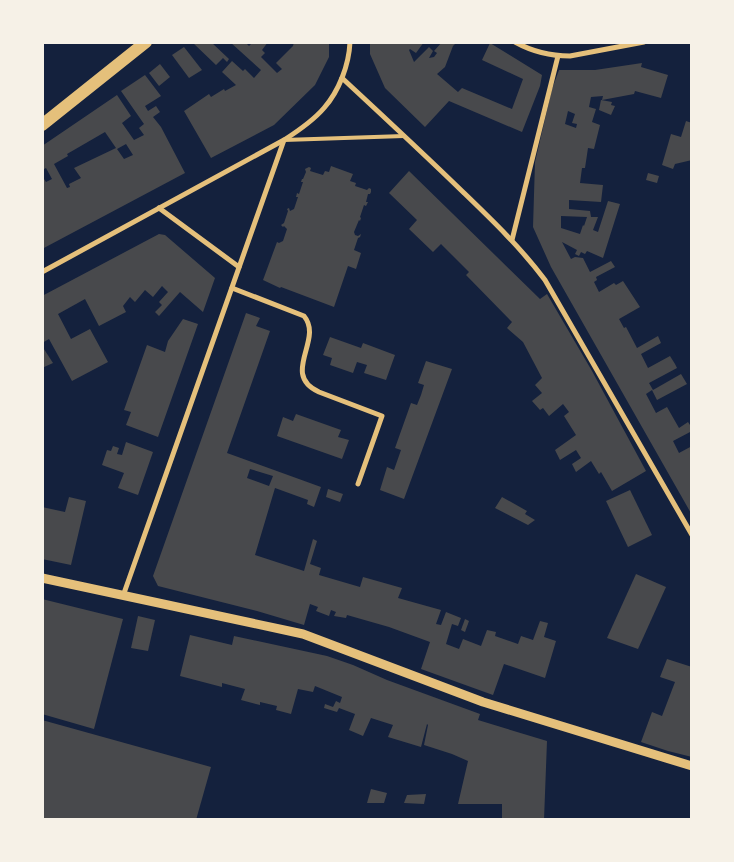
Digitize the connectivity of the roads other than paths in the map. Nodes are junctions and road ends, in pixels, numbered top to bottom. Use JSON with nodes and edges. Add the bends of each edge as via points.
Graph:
{"nodes":[{"id":1,"x":146,"y":42,"type":"edge"},
{"id":2,"x":350,"y":42,"type":"edge"},
{"id":3,"x":515,"y":42,"type":"edge"},
{"id":4,"x":644,"y":42,"type":"edge"},
{"id":5,"x":558,"y":56,"type":"junction"},
{"id":6,"x":342,"y":78,"type":"junction"},
{"id":7,"x":42,"y":125,"type":"edge"},
{"id":8,"x":406,"y":136,"type":"junction"},
{"id":9,"x":284,"y":140,"type":"junction"},
{"id":10,"x":159,"y":208,"type":"junction"},
{"id":11,"x":512,"y":240,"type":"junction"},
{"id":12,"x":239,"y":267,"type":"junction"},
{"id":13,"x":42,"y":272,"type":"edge"},
{"id":14,"x":232,"y":288,"type":"junction"},
{"id":15,"x":358,"y":484,"type":"dead end"},
{"id":16,"x":692,"y":536,"type":"edge"},
{"id":17,"x":42,"y":578,"type":"edge"},
{"id":18,"x":123,"y":596,"type":"junction"},
{"id":19,"x":692,"y":766,"type":"edge"}],
"edges":[{"from":1,"to":7,"type":"main road"},
{"from":2,"to":6,"type":"street"},
{"from":3,"to":5,"type":"street","via":[[534,51]]},
{"from":4,"to":5,"type":"street"},
{"from":5,"to":11,"type":"street"},
{"from":6,"to":8,"type":"street"},
{"from":6,"to":9,"type":"street","via":[[325,107]]},
{"from":8,"to":9,"type":"lane"},
{"from":8,"to":11,"type":"street"},
{"from":9,"to":10,"type":"street"},
{"from":9,"to":12,"type":"street"},
{"from":10,"to":12,"type":"street"},
{"from":10,"to":13,"type":"street"},
{"from":11,"to":16,"type":"street","via":[[545,280]]},
{"from":12,"to":14,"type":"street"},
{"from":14,"to":15,"type":"street","via":[[308,320],[310,334],[302,364],[311,389],[382,416]]},
{"from":14,"to":18,"type":"street"},
{"from":17,"to":18,"type":"street"},
{"from":18,"to":19,"type":"street","via":[[303,634],[483,702]]}]}
